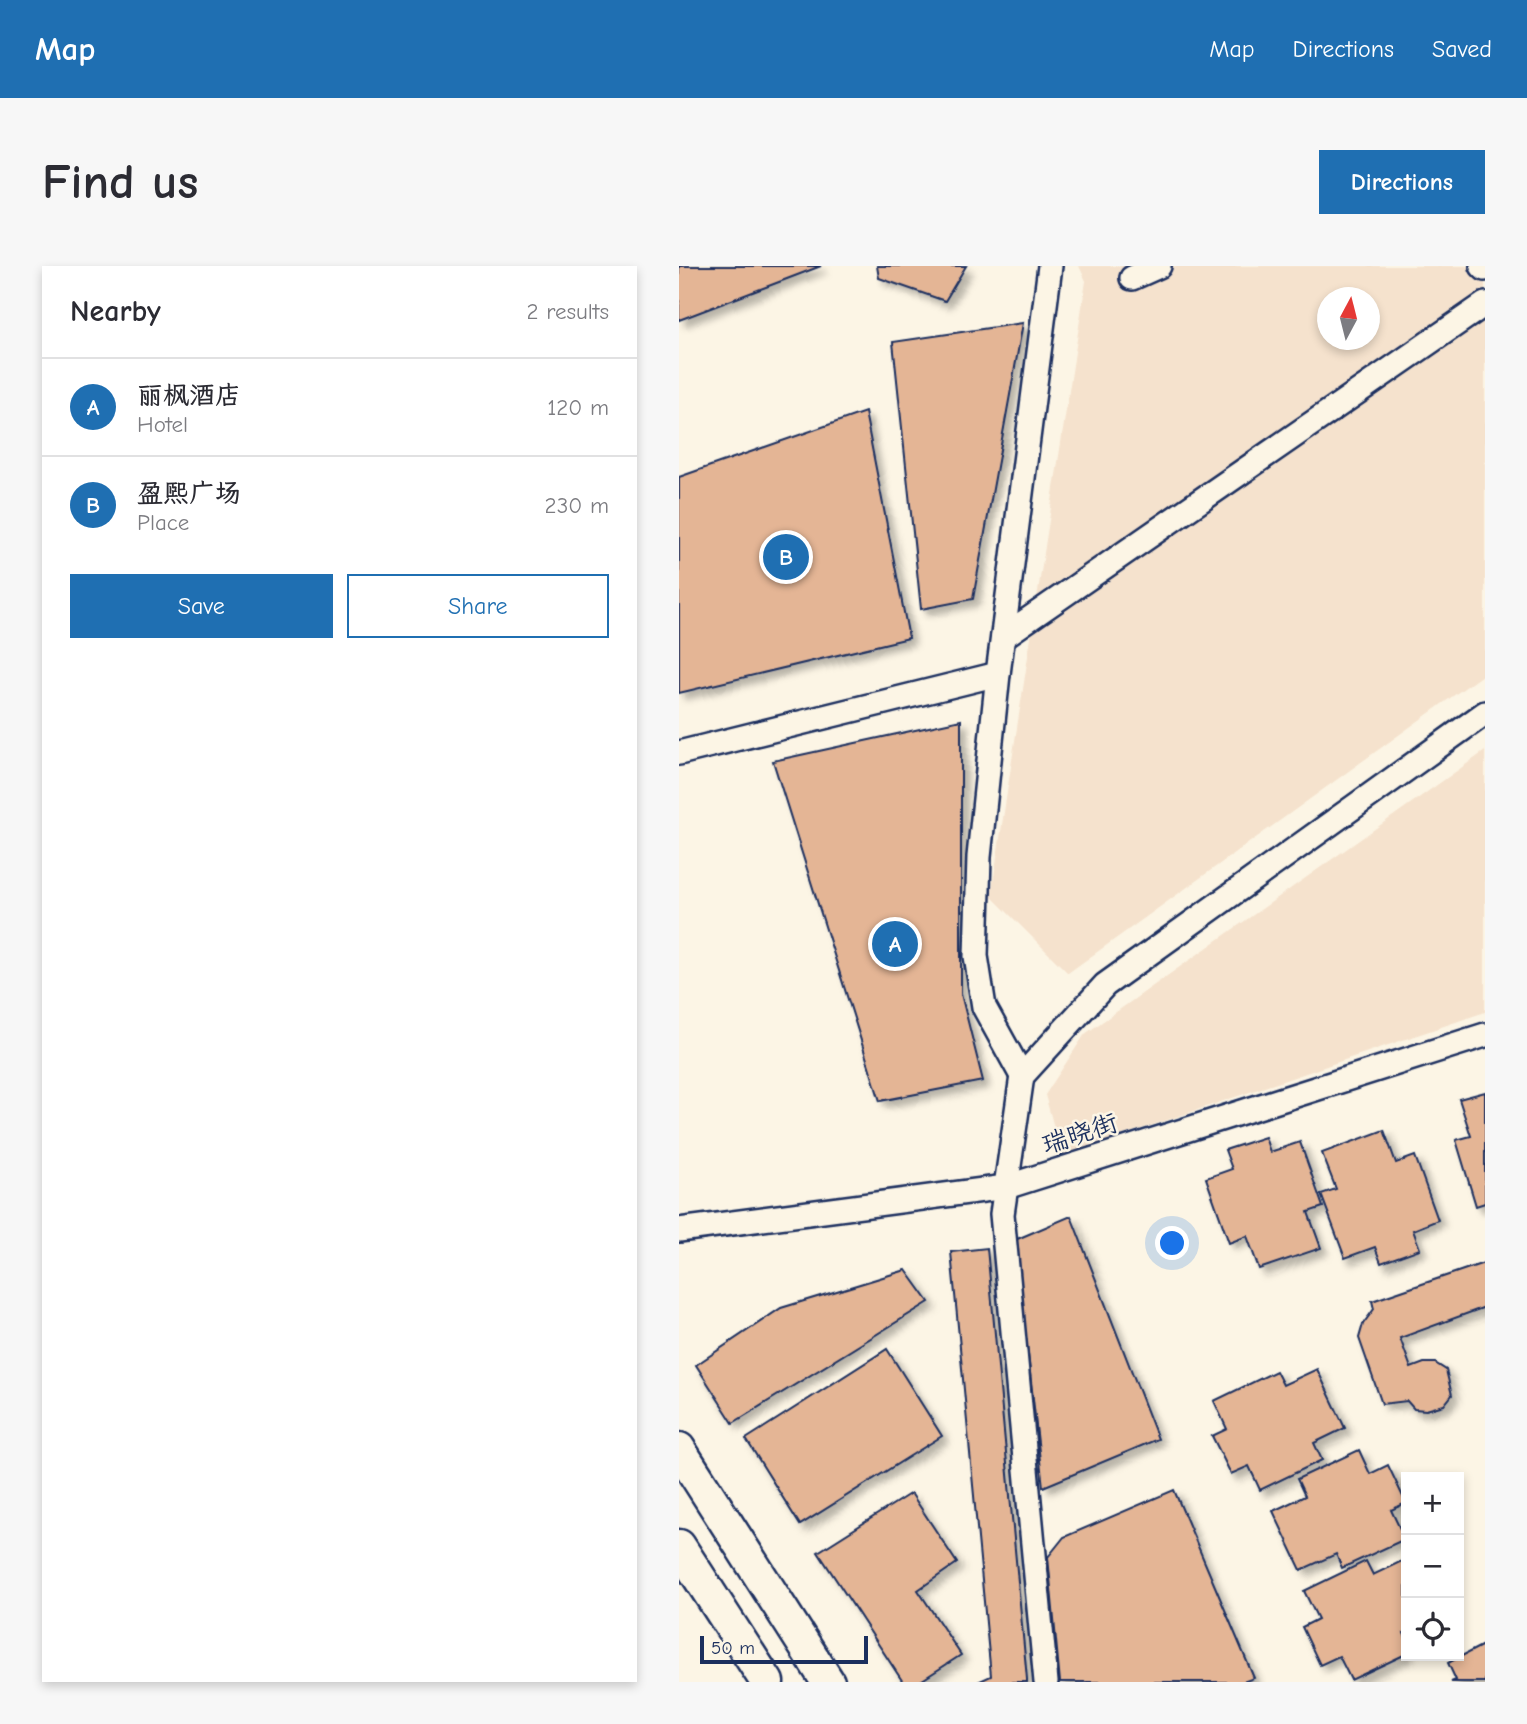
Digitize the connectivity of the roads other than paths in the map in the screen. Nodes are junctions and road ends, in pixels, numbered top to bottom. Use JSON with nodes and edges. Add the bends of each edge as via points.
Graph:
{"nodes":[{"id":1,"x":1050,"y":266,"type":"edge"},
{"id":2,"x":1159,"y":266,"type":"edge"},
{"id":3,"x":1132,"y":278,"type":"dead end"},
{"id":4,"x":1485,"y":304,"type":"edge"},
{"id":5,"x":1003,"y":637,"type":"junction"},
{"id":6,"x":999,"y":674,"type":"junction"},
{"id":7,"x":1485,"y":713,"type":"edge"},
{"id":8,"x":679,"y":753,"type":"edge"},
{"id":9,"x":1485,"y":1035,"type":"edge"},
{"id":10,"x":1022,"y":1076,"type":"junction"},
{"id":11,"x":1006,"y":1187,"type":"junction"},
{"id":12,"x":679,"y":1230,"type":"edge"},
{"id":13,"x":679,"y":1449,"type":"edge"},
{"id":14,"x":679,"y":1546,"type":"edge"},
{"id":15,"x":767,"y":1682,"type":"edge"},
{"id":16,"x":828,"y":1682,"type":"edge"},
{"id":17,"x":1046,"y":1682,"type":"edge"}],
"edges":[{"from":1,"to":5,"type":"street"},
{"from":2,"to":3,"type":"street"},
{"from":4,"to":5,"type":"street"},
{"from":5,"to":6,"type":"street"},
{"from":6,"to":8,"type":"street"},
{"from":6,"to":10,"type":"street","via":[[979,857],[976,956],[984,1007]]},
{"from":7,"to":10,"type":"street","via":[[1105,985]]},
{"from":9,"to":11,"type":"street","name":"瑞晓街"},
{"from":10,"to":11,"type":"street"},
{"from":11,"to":12,"type":"street","name":"瑞晓街"},
{"from":11,"to":17,"type":"street","via":[[1002,1214]]},
{"from":13,"to":16,"type":"main road"},
{"from":14,"to":15,"type":"main road"}]}
